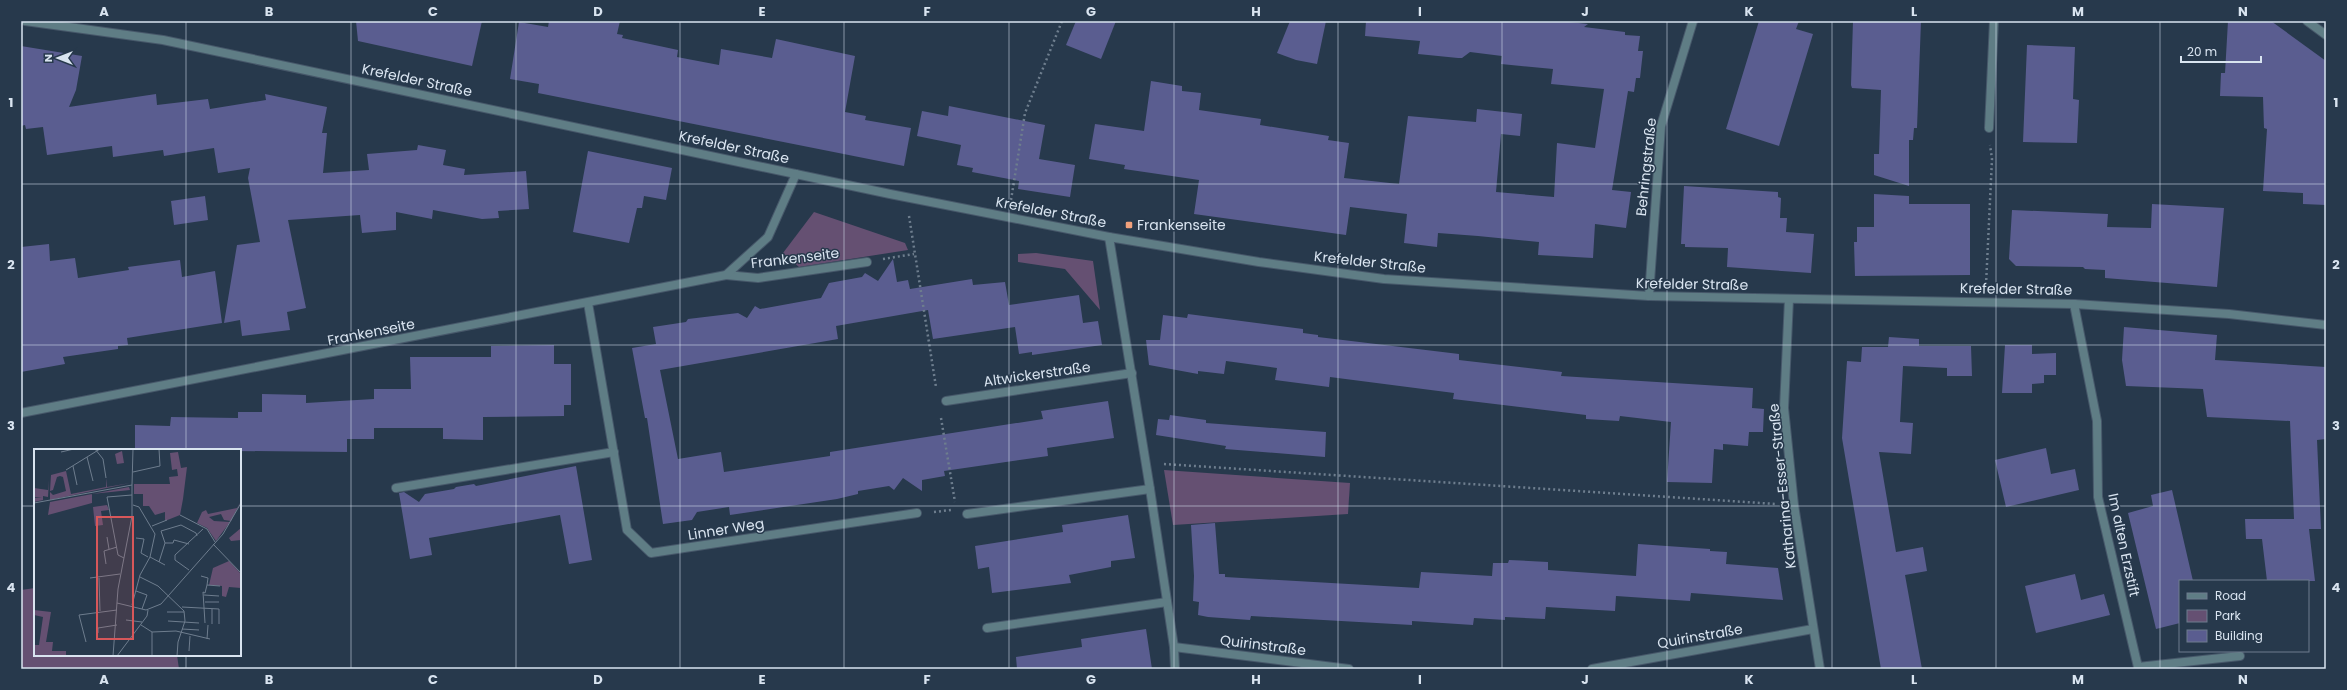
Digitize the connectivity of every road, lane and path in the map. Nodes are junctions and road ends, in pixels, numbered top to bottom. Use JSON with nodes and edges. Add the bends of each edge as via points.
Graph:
{"nodes":[{"id":1,"x":25,"y":21,"type":"edge"},
{"id":2,"x":1062,"y":21,"type":"edge"},
{"id":3,"x":1693,"y":21,"type":"edge"},
{"id":4,"x":1994,"y":21,"type":"edge"},
{"id":5,"x":2308,"y":21,"type":"edge"},
{"id":6,"x":2326,"y":35,"type":"edge"},
{"id":7,"x":1989,"y":128,"type":"joint"},
{"id":8,"x":796,"y":174,"type":"junction"},
{"id":9,"x":906,"y":197,"type":"junction"},
{"id":10,"x":1009,"y":217,"type":"junction"},
{"id":11,"x":1109,"y":237,"type":"junction"},
{"id":12,"x":914,"y":254,"type":"junction"},
{"id":13,"x":867,"y":262,"type":"joint"},
{"id":14,"x":726,"y":275,"type":"junction"},
{"id":15,"x":1649,"y":296,"type":"junction"},
{"id":16,"x":1789,"y":299,"type":"junction"},
{"id":17,"x":1986,"y":301,"type":"junction"},
{"id":18,"x":588,"y":303,"type":"junction"},
{"id":19,"x":2074,"y":304,"type":"junction"},
{"id":20,"x":2326,"y":325,"type":"edge"},
{"id":21,"x":1132,"y":373,"type":"junction"},
{"id":22,"x":937,"y":394,"type":"dead end"},
{"id":23,"x":946,"y":401,"type":"dead end"},
{"id":24,"x":940,"y":410,"type":"dead end"},
{"id":25,"x":21,"y":413,"type":"edge"},
{"id":26,"x":614,"y":452,"type":"junction"},
{"id":27,"x":1146,"y":462,"type":"junction"},
{"id":28,"x":396,"y":488,"type":"dead end"},
{"id":29,"x":1150,"y":489,"type":"junction"},
{"id":30,"x":1794,"y":505,"type":"junction"},
{"id":31,"x":917,"y":513,"type":"joint"},
{"id":32,"x":967,"y":514,"type":"dead end"},
{"id":33,"x":1167,"y":602,"type":"junction"},
{"id":34,"x":986,"y":628,"type":"dead end"},
{"id":35,"x":1813,"y":629,"type":"junction"},
{"id":36,"x":1174,"y":647,"type":"junction"},
{"id":37,"x":2240,"y":656,"type":"dead end"},
{"id":38,"x":1174,"y":669,"type":"edge"},
{"id":39,"x":1349,"y":669,"type":"edge"},
{"id":40,"x":1592,"y":669,"type":"edge"},
{"id":41,"x":1820,"y":669,"type":"edge"}],
"edges":[{"from":1,"to":8,"type":"street","name":"Krefelder Straße","via":[[163,40]]},
{"from":2,"to":10,"type":"path","via":[[1025,113]]},
{"from":3,"to":15,"type":"street","name":"Behringstraße","via":[[1661,126]]},
{"from":4,"to":7,"type":"street"},
{"from":5,"to":6,"type":"street"},
{"from":7,"to":17,"type":"path","via":[[1992,159]]},
{"from":8,"to":9,"type":"street","name":"Krefelder Straße"},
{"from":8,"to":14,"type":"street","name":"Frankenseite","via":[[768,237]]},
{"from":9,"to":10,"type":"street","name":"Krefelder Straße"},
{"from":9,"to":12,"type":"path"},
{"from":10,"to":11,"type":"street","name":"Krefelder Straße"},
{"from":11,"to":15,"type":"street","name":"Krefelder Straße","via":[[1259,262],[1384,279]]},
{"from":11,"to":21,"type":"street"},
{"from":12,"to":13,"type":"path"},
{"from":12,"to":22,"type":"path"},
{"from":13,"to":14,"type":"street","name":"Frankenseite","via":[[758,278]]},
{"from":14,"to":18,"type":"street","name":"Frankenseite"},
{"from":15,"to":16,"type":"street","name":"Krefelder Straße"},
{"from":16,"to":17,"type":"street","name":"Krefelder Straße"},
{"from":16,"to":30,"type":"street","name":"Katharina-Esser-Straße","via":[[1784,408]]},
{"from":17,"to":19,"type":"street","name":"Krefelder Straße"},
{"from":18,"to":25,"type":"street","name":"Frankenseite"},
{"from":18,"to":26,"type":"street","name":"Linner Weg"},
{"from":19,"to":20,"type":"street","name":"Krefelder Straße","via":[[2229,314]]},
{"from":19,"to":37,"type":"street","name":"Im alten Erzstift","via":[[2097,421],[2098,497],[2138,667]]},
{"from":21,"to":23,"type":"street","name":"Altwickerstraße"},
{"from":21,"to":27,"type":"street"},
{"from":24,"to":31,"type":"path","via":[[957,510]]},
{"from":26,"to":28,"type":"street"},
{"from":26,"to":31,"type":"street","name":"Linner Weg","via":[[627,530],[651,553]]},
{"from":27,"to":29,"type":"street"},
{"from":27,"to":30,"type":"path"},
{"from":29,"to":32,"type":"street"},
{"from":29,"to":33,"type":"street"},
{"from":30,"to":35,"type":"street","name":"Katharina-Esser-Straße"},
{"from":33,"to":34,"type":"street"},
{"from":33,"to":36,"type":"street"},
{"from":35,"to":40,"type":"street","name":"Quirinstraße"},
{"from":35,"to":41,"type":"street","name":"Katharina-Esser-Straße"},
{"from":36,"to":38,"type":"street"},
{"from":36,"to":39,"type":"street","name":"Quirinstraße"}]}
